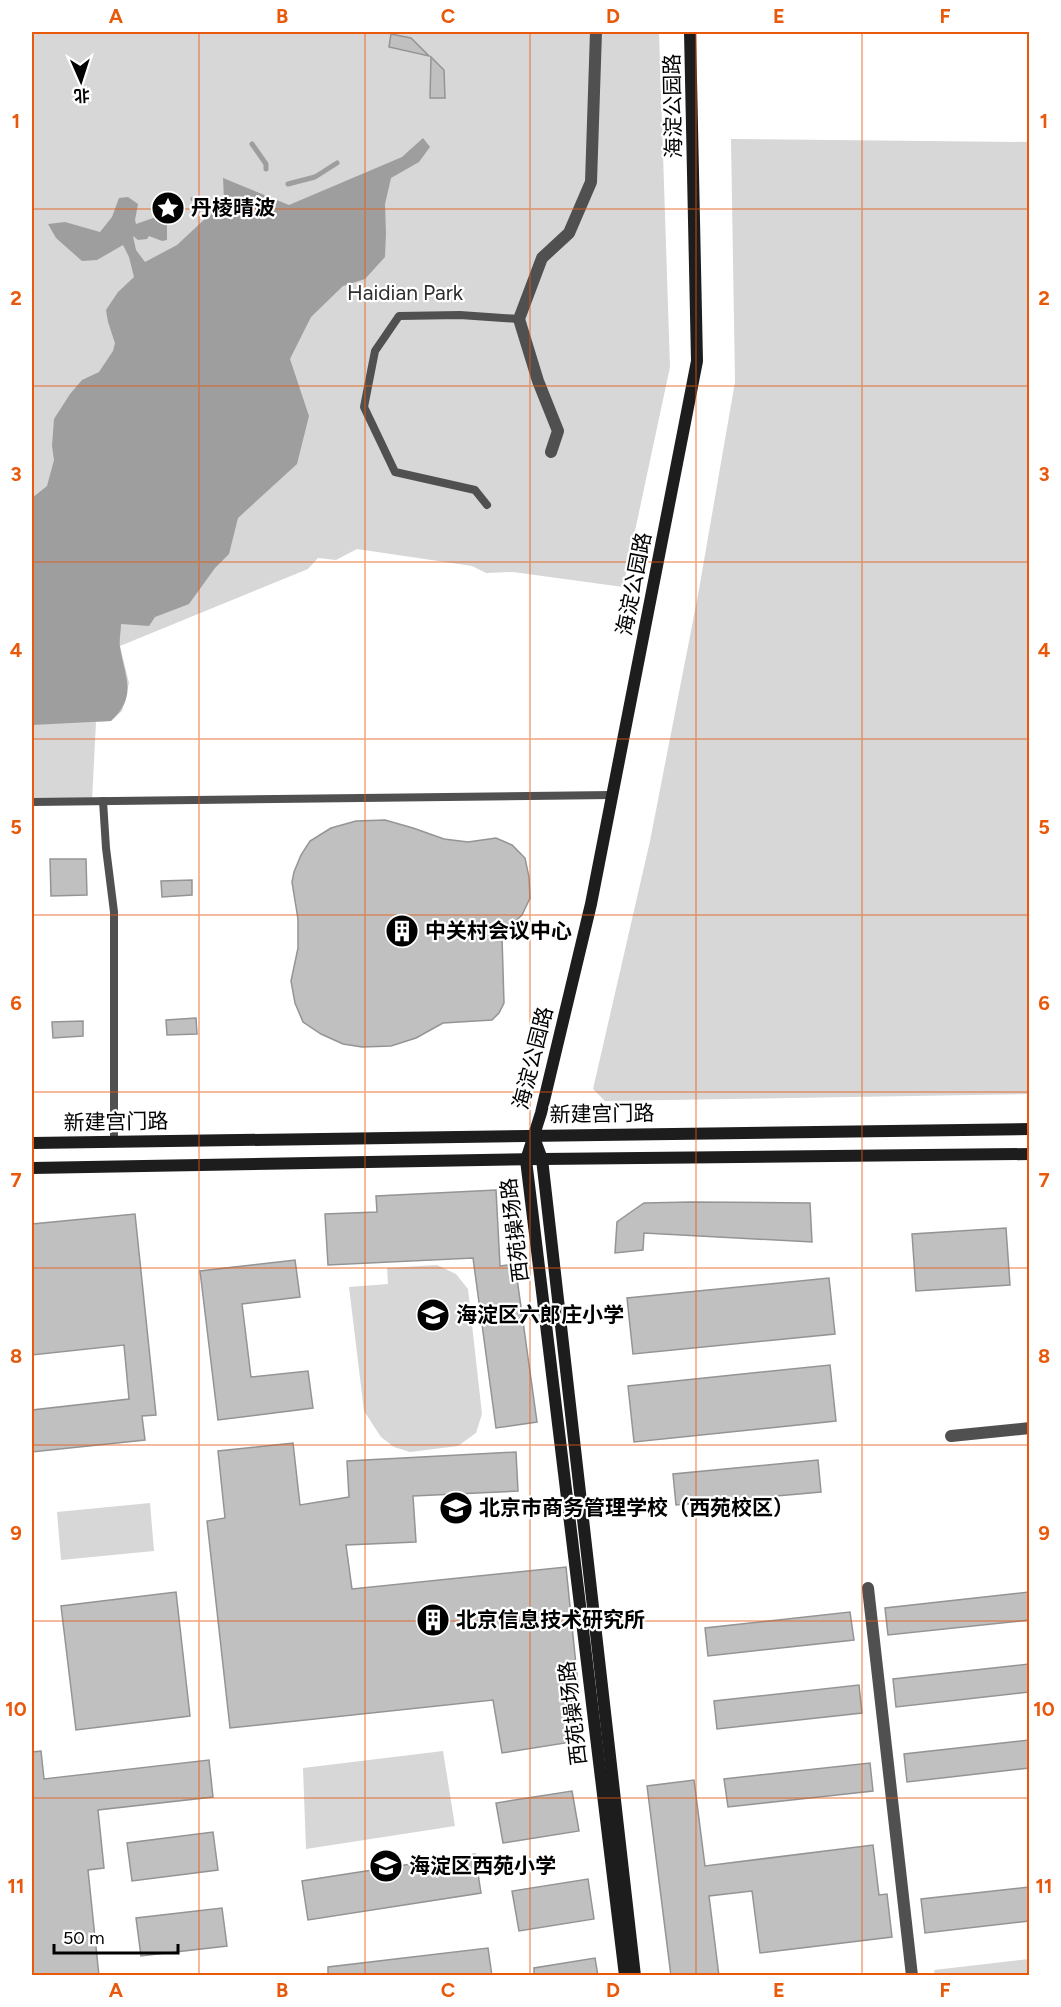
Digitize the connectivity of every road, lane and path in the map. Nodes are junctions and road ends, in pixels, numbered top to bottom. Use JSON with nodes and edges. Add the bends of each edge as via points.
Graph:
{"nodes":[{"id":1,"x":596,"y":32,"type":"edge"},
{"id":2,"x":690,"y":32,"type":"edge"},
{"id":3,"x":519,"y":320,"type":"junction"},
{"id":4,"x":551,"y":452,"type":"dead end"},
{"id":5,"x":487,"y":505,"type":"dead end"},
{"id":6,"x":612,"y":795,"type":"junction"},
{"id":7,"x":103,"y":801,"type":"junction"},
{"id":8,"x":32,"y":802,"type":"edge"},
{"id":9,"x":1029,"y":1129,"type":"edge"},
{"id":10,"x":533,"y":1135,"type":"junction"},
{"id":11,"x":114,"y":1142,"type":"junction"},
{"id":12,"x":32,"y":1143,"type":"edge"},
{"id":13,"x":1029,"y":1154,"type":"edge"},
{"id":14,"x":542,"y":1159,"type":"junction"},
{"id":15,"x":526,"y":1160,"type":"junction"},
{"id":16,"x":32,"y":1168,"type":"edge"},
{"id":17,"x":1029,"y":1428,"type":"edge"},
{"id":18,"x":951,"y":1436,"type":"dead end"},
{"id":19,"x":868,"y":1588,"type":"dead end"},
{"id":20,"x":625,"y":1976,"type":"edge"},
{"id":21,"x":635,"y":1976,"type":"edge"},
{"id":22,"x":912,"y":1976,"type":"edge"}],
"edges":[{"from":1,"to":3,"type":"street","via":[[591,182],[569,233],[542,258]]},
{"from":2,"to":6,"type":"street","name":"海淀公园路","via":[[698,361]]},
{"from":3,"to":4,"type":"street","via":[[558,431]]},
{"from":3,"to":5,"type":"lane","via":[[460,315],[399,316],[375,351],[364,407],[395,472],[475,490]]},
{"from":6,"to":7,"type":"lane"},
{"from":6,"to":10,"type":"street","name":"海淀公园路","via":[[588,916]]},
{"from":7,"to":8,"type":"lane"},
{"from":7,"to":11,"type":"lane","via":[[114,912]]},
{"from":9,"to":10,"type":"street","name":"新建宫门路"},
{"from":10,"to":11,"type":"street","name":"新建宫门路"},
{"from":10,"to":14,"type":"street","name":"西苑操场路"},
{"from":10,"to":15,"type":"street","name":"海淀公园路"},
{"from":11,"to":12,"type":"street","name":"新建宫门路"},
{"from":13,"to":14,"type":"street"},
{"from":14,"to":15,"type":"street"},
{"from":14,"to":21,"type":"street","name":"西苑操场路"},
{"from":15,"to":16,"type":"street"},
{"from":15,"to":20,"type":"street","name":"西苑操场路"},
{"from":17,"to":18,"type":"street"},
{"from":19,"to":22,"type":"street"}]}
